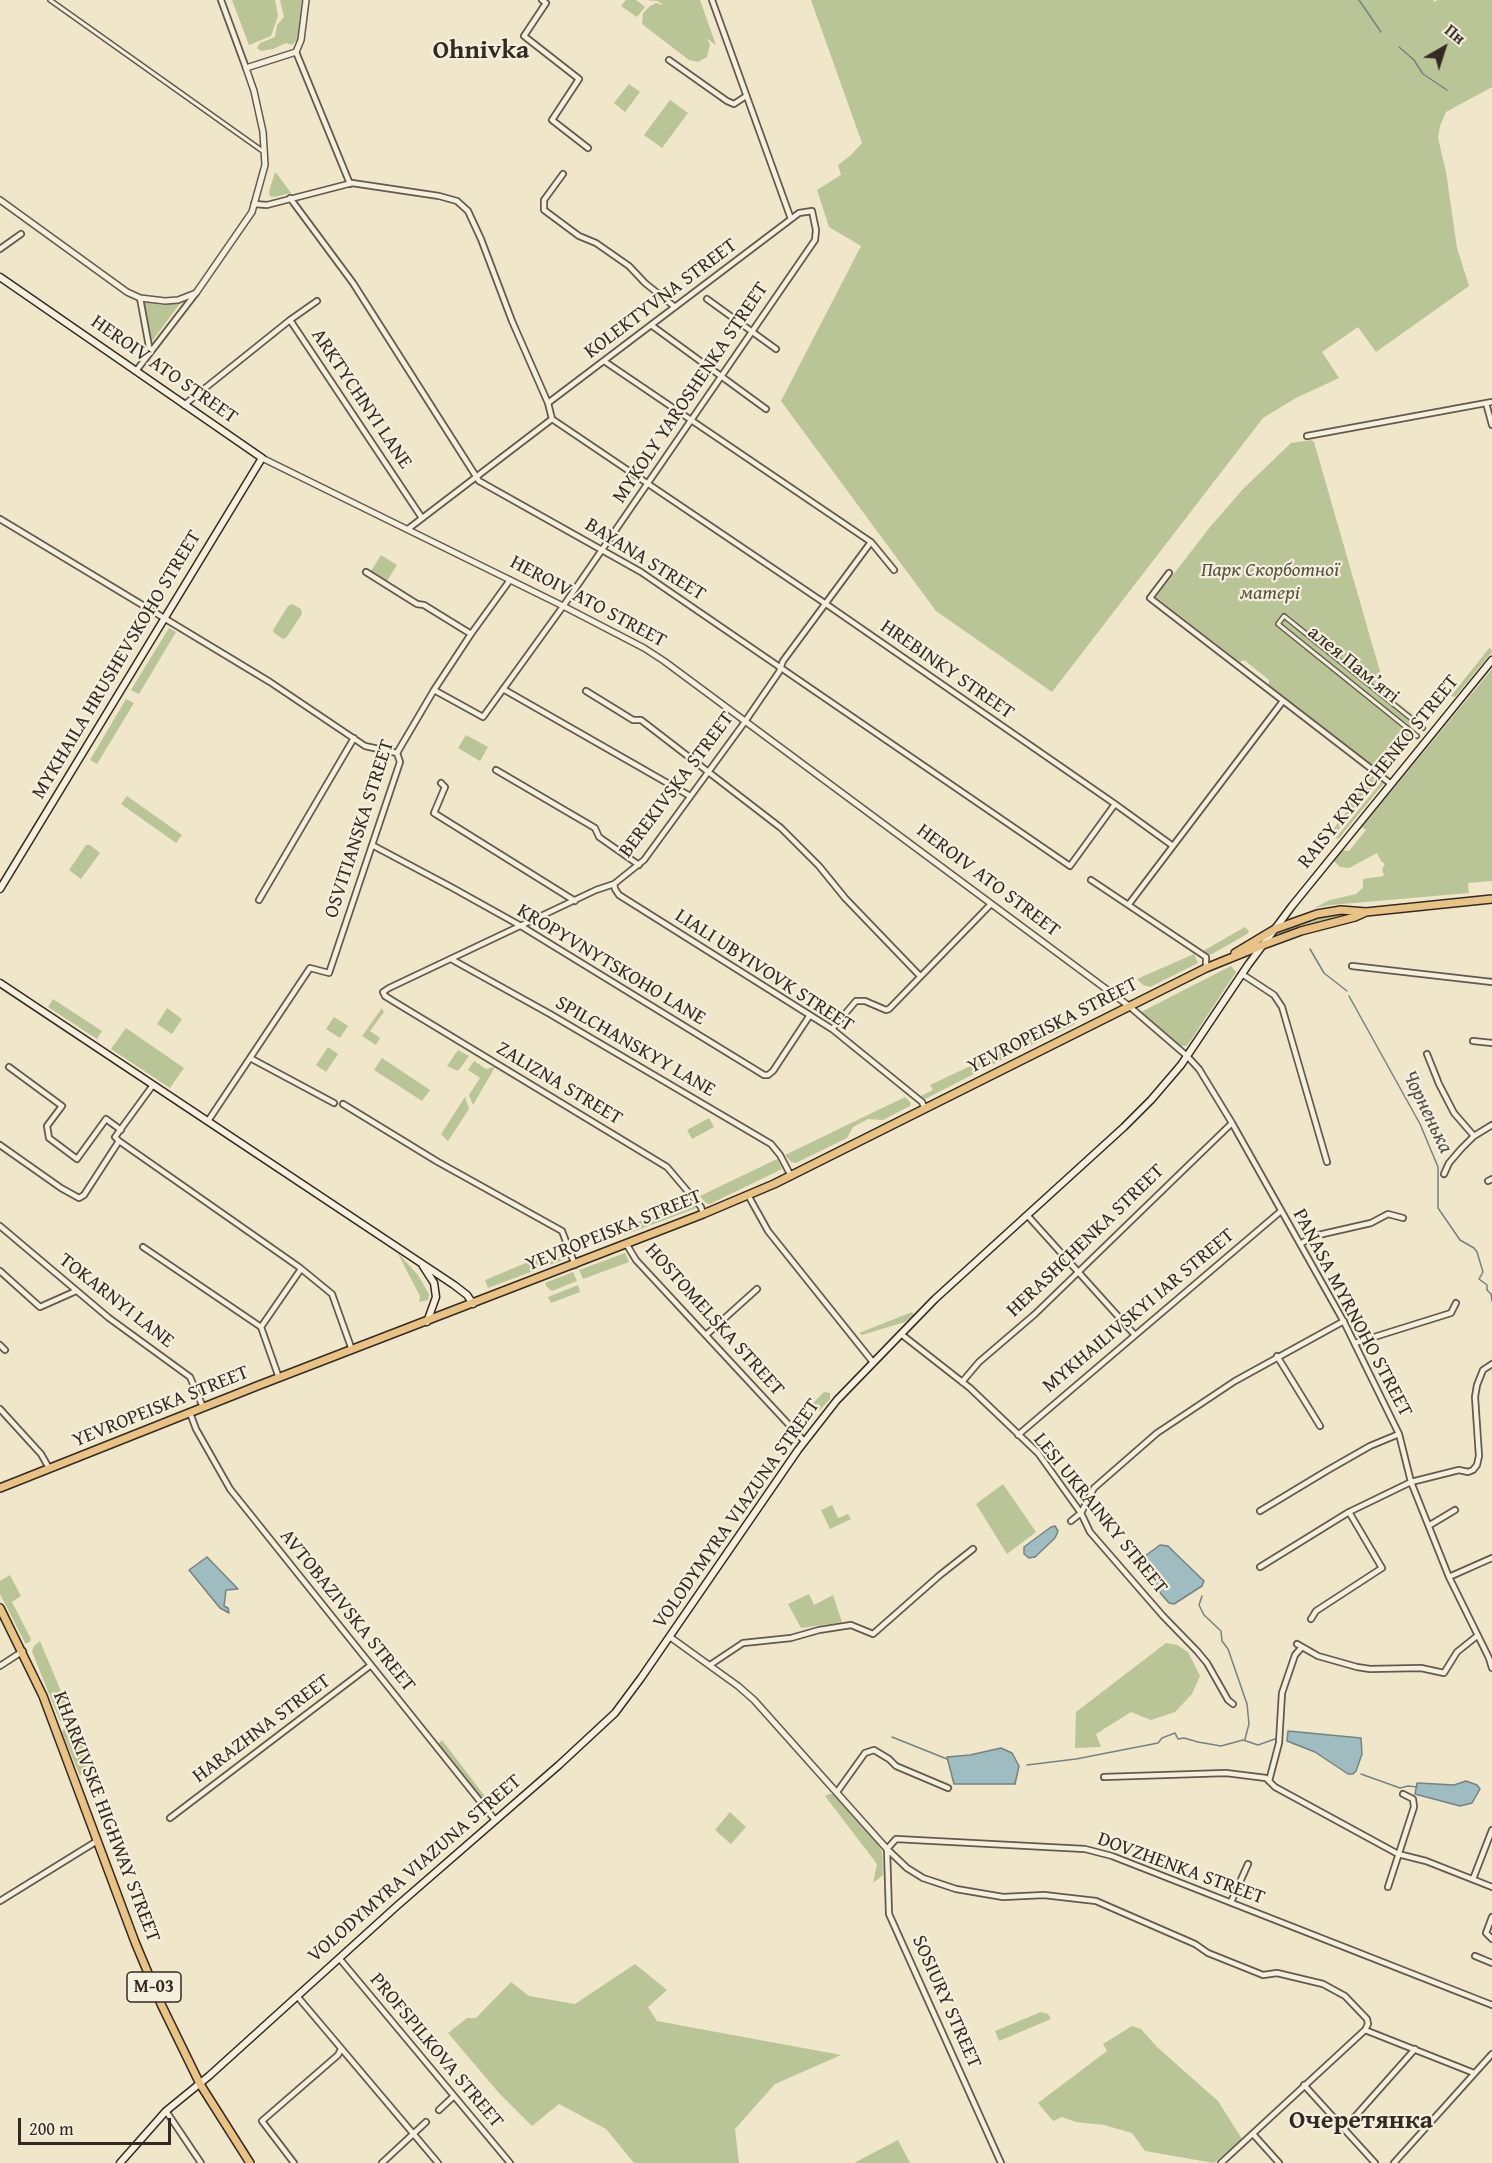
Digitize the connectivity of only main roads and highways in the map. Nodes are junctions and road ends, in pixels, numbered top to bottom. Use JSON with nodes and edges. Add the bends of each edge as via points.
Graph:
{"nodes":[{"id":1,"x":0,"y":277,"type":"edge"},
{"id":2,"x":262,"y":458,"type":"joint"},
{"id":3,"x":1492,"y":660,"type":"edge"},
{"id":4,"x":0,"y":889,"type":"edge"},
{"id":5,"x":1492,"y":899,"type":"edge"},
{"id":6,"x":1292,"y":906,"type":"joint"},
{"id":7,"x":1366,"y":912,"type":"junction"},
{"id":8,"x":1275,"y":929,"type":"junction"},
{"id":9,"x":1263,"y":945,"type":"junction"},
{"id":10,"x":1222,"y":961,"type":"junction"},
{"id":11,"x":0,"y":983,"type":"edge"},
{"id":12,"x":419,"y":1261,"type":"junction"},
{"id":13,"x":473,"y":1304,"type":"junction"},
{"id":14,"x":427,"y":1322,"type":"junction"},
{"id":15,"x":0,"y":1488,"type":"edge"},
{"id":16,"x":0,"y":1608,"type":"edge"},
{"id":17,"x":200,"y":2084,"type":"junction"},
{"id":18,"x":123,"y":2162,"type":"edge"},
{"id":19,"x":250,"y":2163,"type":"edge"}],
"edges":[{"from":1,"to":2,"type":"main road","name":"HEROIV ATO STREET"},
{"from":2,"to":4,"type":"main road","name":"MYKHAILA HRUSHEVSKOHO STREET"},
{"from":3,"to":6,"type":"main road","name":"RAISY KYRYCHENKO STREET"},
{"from":5,"to":7,"type":"main road","name":"YEVROPEISKA STREET"},
{"from":6,"to":8,"type":"main road","name":"VOLODYMYRA VIAZUNA STREET"},
{"from":7,"to":8,"type":"main road","name":"YEVROPEISKA STREET","via":[[1341,910],[1317,914]]},
{"from":7,"to":9,"type":"main road","name":"YEVROPEISKA STREET"},
{"from":8,"to":9,"type":"main road","name":"VOLODYMYRA VIAZUNA STREET"},
{"from":8,"to":10,"type":"main road","name":"YEVROPEISKA STREET"},
{"from":9,"to":10,"type":"main road","name":"YEVROPEISKA STREET"},
{"from":9,"to":17,"type":"main road","name":"VOLODYMYRA VIAZUNA STREET","via":[[1156,1095],[900,1333],[837,1400],[804,1441],[615,1713]]},
{"from":10,"to":13,"type":"main road","name":"YEVROPEISKA STREET","via":[[791,1176]]},
{"from":11,"to":12,"type":"main road"},
{"from":12,"to":13,"type":"main road","via":[[467,1294]]},
{"from":12,"to":14,"type":"main road","via":[[436,1291]]},
{"from":13,"to":14,"type":"main road","name":"YEVROPEISKA STREET"},
{"from":14,"to":15,"type":"main road","name":"YEVROPEISKA STREET"},
{"from":16,"to":17,"type":"main road","name":"KHARKIVSKE HIGHWAY STREET","number":"М-03","via":[[43,1696],[144,1963]]},
{"from":17,"to":18,"type":"main road","name":"VOLODYMYRA VIAZUNA STREET","via":[[165,2111]]},
{"from":17,"to":19,"type":"main road","name":"KHARKIVSKE HIGHWAY STREET","number":"М-03"}]}
